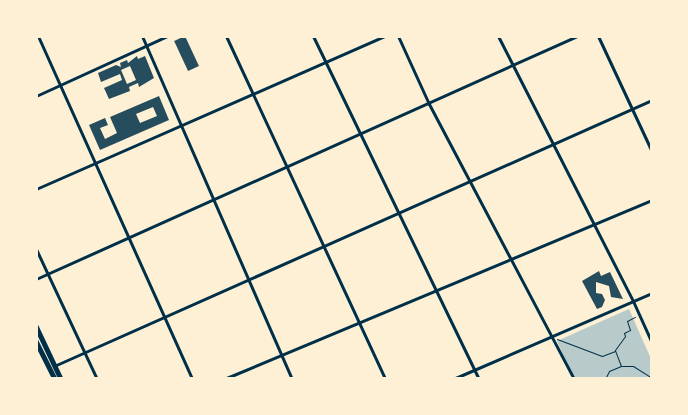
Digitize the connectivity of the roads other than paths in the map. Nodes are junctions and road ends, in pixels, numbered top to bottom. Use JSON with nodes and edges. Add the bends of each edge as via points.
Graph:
{"nodes":[{"id":1,"x":38,"y":36,"type":"edge"},
{"id":2,"x":142,"y":36,"type":"edge"},
{"id":3,"x":167,"y":36,"type":"edge"},
{"id":4,"x":226,"y":36,"type":"edge"},
{"id":5,"x":313,"y":36,"type":"edge"},
{"id":6,"x":385,"y":36,"type":"edge"},
{"id":7,"x":398,"y":36,"type":"edge"},
{"id":8,"x":498,"y":36,"type":"edge"},
{"id":9,"x":577,"y":36,"type":"edge"},
{"id":10,"x":598,"y":36,"type":"edge"},
{"id":11,"x":146,"y":46,"type":"junction"},
{"id":12,"x":326,"y":63,"type":"junction"},
{"id":13,"x":512,"y":66,"type":"junction"},
{"id":14,"x":60,"y":85,"type":"junction"},
{"id":15,"x":254,"y":95,"type":"junction"},
{"id":16,"x":36,"y":96,"type":"edge"},
{"id":17,"x":652,"y":100,"type":"edge"},
{"id":18,"x":430,"y":104,"type":"junction"},
{"id":19,"x":632,"y":109,"type":"junction"},
{"id":20,"x":182,"y":127,"type":"junction"},
{"id":21,"x":359,"y":136,"type":"junction"},
{"id":22,"x":552,"y":145,"type":"junction"},
{"id":23,"x":652,"y":152,"type":"edge"},
{"id":24,"x":95,"y":163,"type":"junction"},
{"id":25,"x":289,"y":167,"type":"junction"},
{"id":26,"x":470,"y":182,"type":"junction"},
{"id":27,"x":36,"y":189,"type":"edge"},
{"id":28,"x":214,"y":199,"type":"junction"},
{"id":29,"x":652,"y":200,"type":"edge"},
{"id":30,"x":397,"y":214,"type":"junction"},
{"id":31,"x":594,"y":225,"type":"junction"},
{"id":32,"x":128,"y":237,"type":"junction"},
{"id":33,"x":325,"y":246,"type":"junction"},
{"id":34,"x":36,"y":249,"type":"edge"},
{"id":35,"x":513,"y":261,"type":"junction"},
{"id":36,"x":47,"y":274,"type":"junction"},
{"id":37,"x":36,"y":279,"type":"edge"},
{"id":38,"x":249,"y":280,"type":"junction"},
{"id":39,"x":437,"y":292,"type":"junction"},
{"id":40,"x":652,"y":293,"type":"edge"},
{"id":41,"x":633,"y":301,"type":"junction"},
{"id":42,"x":164,"y":318,"type":"junction"},
{"id":43,"x":360,"y":324,"type":"junction"},
{"id":44,"x":36,"y":326,"type":"edge"},
{"id":45,"x":553,"y":338,"type":"junction"},
{"id":46,"x":36,"y":341,"type":"edge"},
{"id":47,"x":652,"y":343,"type":"edge"},
{"id":48,"x":85,"y":353,"type":"junction"},
{"id":49,"x":282,"y":355,"type":"junction"},
{"id":50,"x":52,"y":367,"type":"junction"},
{"id":51,"x":474,"y":370,"type":"junction"},
{"id":52,"x":55,"y":379,"type":"edge"},
{"id":53,"x":61,"y":379,"type":"edge"},
{"id":54,"x":98,"y":379,"type":"edge"},
{"id":55,"x":192,"y":379,"type":"edge"},
{"id":56,"x":224,"y":379,"type":"edge"},
{"id":57,"x":292,"y":379,"type":"edge"},
{"id":58,"x":385,"y":379,"type":"edge"},
{"id":59,"x":453,"y":379,"type":"edge"},
{"id":60,"x":479,"y":379,"type":"edge"},
{"id":61,"x":574,"y":379,"type":"edge"}],
"edges":[{"from":1,"to":14,"type":"street"},
{"from":2,"to":11,"type":"street"},
{"from":3,"to":11,"type":"street"},
{"from":4,"to":15,"type":"street"},
{"from":5,"to":12,"type":"street"},
{"from":6,"to":12,"type":"street"},
{"from":7,"to":18,"type":"street"},
{"from":8,"to":13,"type":"street"},
{"from":9,"to":13,"type":"street"},
{"from":10,"to":19,"type":"street"},
{"from":11,"to":14,"type":"street"},
{"from":11,"to":20,"type":"street"},
{"from":12,"to":15,"type":"street"},
{"from":12,"to":21,"type":"street"},
{"from":13,"to":18,"type":"street"},
{"from":13,"to":22,"type":"street"},
{"from":14,"to":16,"type":"street"},
{"from":14,"to":24,"type":"street"},
{"from":15,"to":20,"type":"street"},
{"from":15,"to":25,"type":"street"},
{"from":17,"to":19,"type":"street"},
{"from":18,"to":21,"type":"street"},
{"from":18,"to":26,"type":"street"},
{"from":19,"to":22,"type":"street"},
{"from":19,"to":23,"type":"street"},
{"from":20,"to":24,"type":"street"},
{"from":20,"to":28,"type":"street"},
{"from":21,"to":25,"type":"street"},
{"from":21,"to":30,"type":"street"},
{"from":22,"to":26,"type":"street"},
{"from":22,"to":31,"type":"street"},
{"from":24,"to":27,"type":"street"},
{"from":24,"to":32,"type":"street"},
{"from":25,"to":28,"type":"street"},
{"from":25,"to":33,"type":"street"},
{"from":26,"to":30,"type":"street"},
{"from":26,"to":35,"type":"street"},
{"from":28,"to":32,"type":"street"},
{"from":28,"to":38,"type":"street"},
{"from":29,"to":31,"type":"street"},
{"from":30,"to":33,"type":"street"},
{"from":30,"to":39,"type":"street"},
{"from":31,"to":35,"type":"street"},
{"from":31,"to":41,"type":"street"},
{"from":32,"to":36,"type":"street"},
{"from":32,"to":42,"type":"street"},
{"from":33,"to":38,"type":"street"},
{"from":33,"to":43,"type":"street"},
{"from":34,"to":36,"type":"street"},
{"from":35,"to":39,"type":"street"},
{"from":35,"to":45,"type":"street"},
{"from":36,"to":37,"type":"street"},
{"from":36,"to":48,"type":"street"},
{"from":38,"to":42,"type":"street"},
{"from":38,"to":49,"type":"street"},
{"from":39,"to":43,"type":"street"},
{"from":39,"to":51,"type":"street"},
{"from":40,"to":41,"type":"street"},
{"from":41,"to":45,"type":"street"},
{"from":41,"to":47,"type":"street"},
{"from":42,"to":48,"type":"street"},
{"from":42,"to":55,"type":"street"},
{"from":43,"to":49,"type":"street"},
{"from":43,"to":58,"type":"street"},
{"from":44,"to":50,"type":"main road"},
{"from":45,"to":51,"type":"street"},
{"from":45,"to":61,"type":"street"},
{"from":46,"to":50,"type":"main road"},
{"from":48,"to":50,"type":"street"},
{"from":48,"to":54,"type":"street"},
{"from":49,"to":56,"type":"street"},
{"from":49,"to":57,"type":"street"},
{"from":50,"to":52,"type":"main road"},
{"from":50,"to":53,"type":"main road"},
{"from":51,"to":59,"type":"street"},
{"from":51,"to":60,"type":"street"}]}
